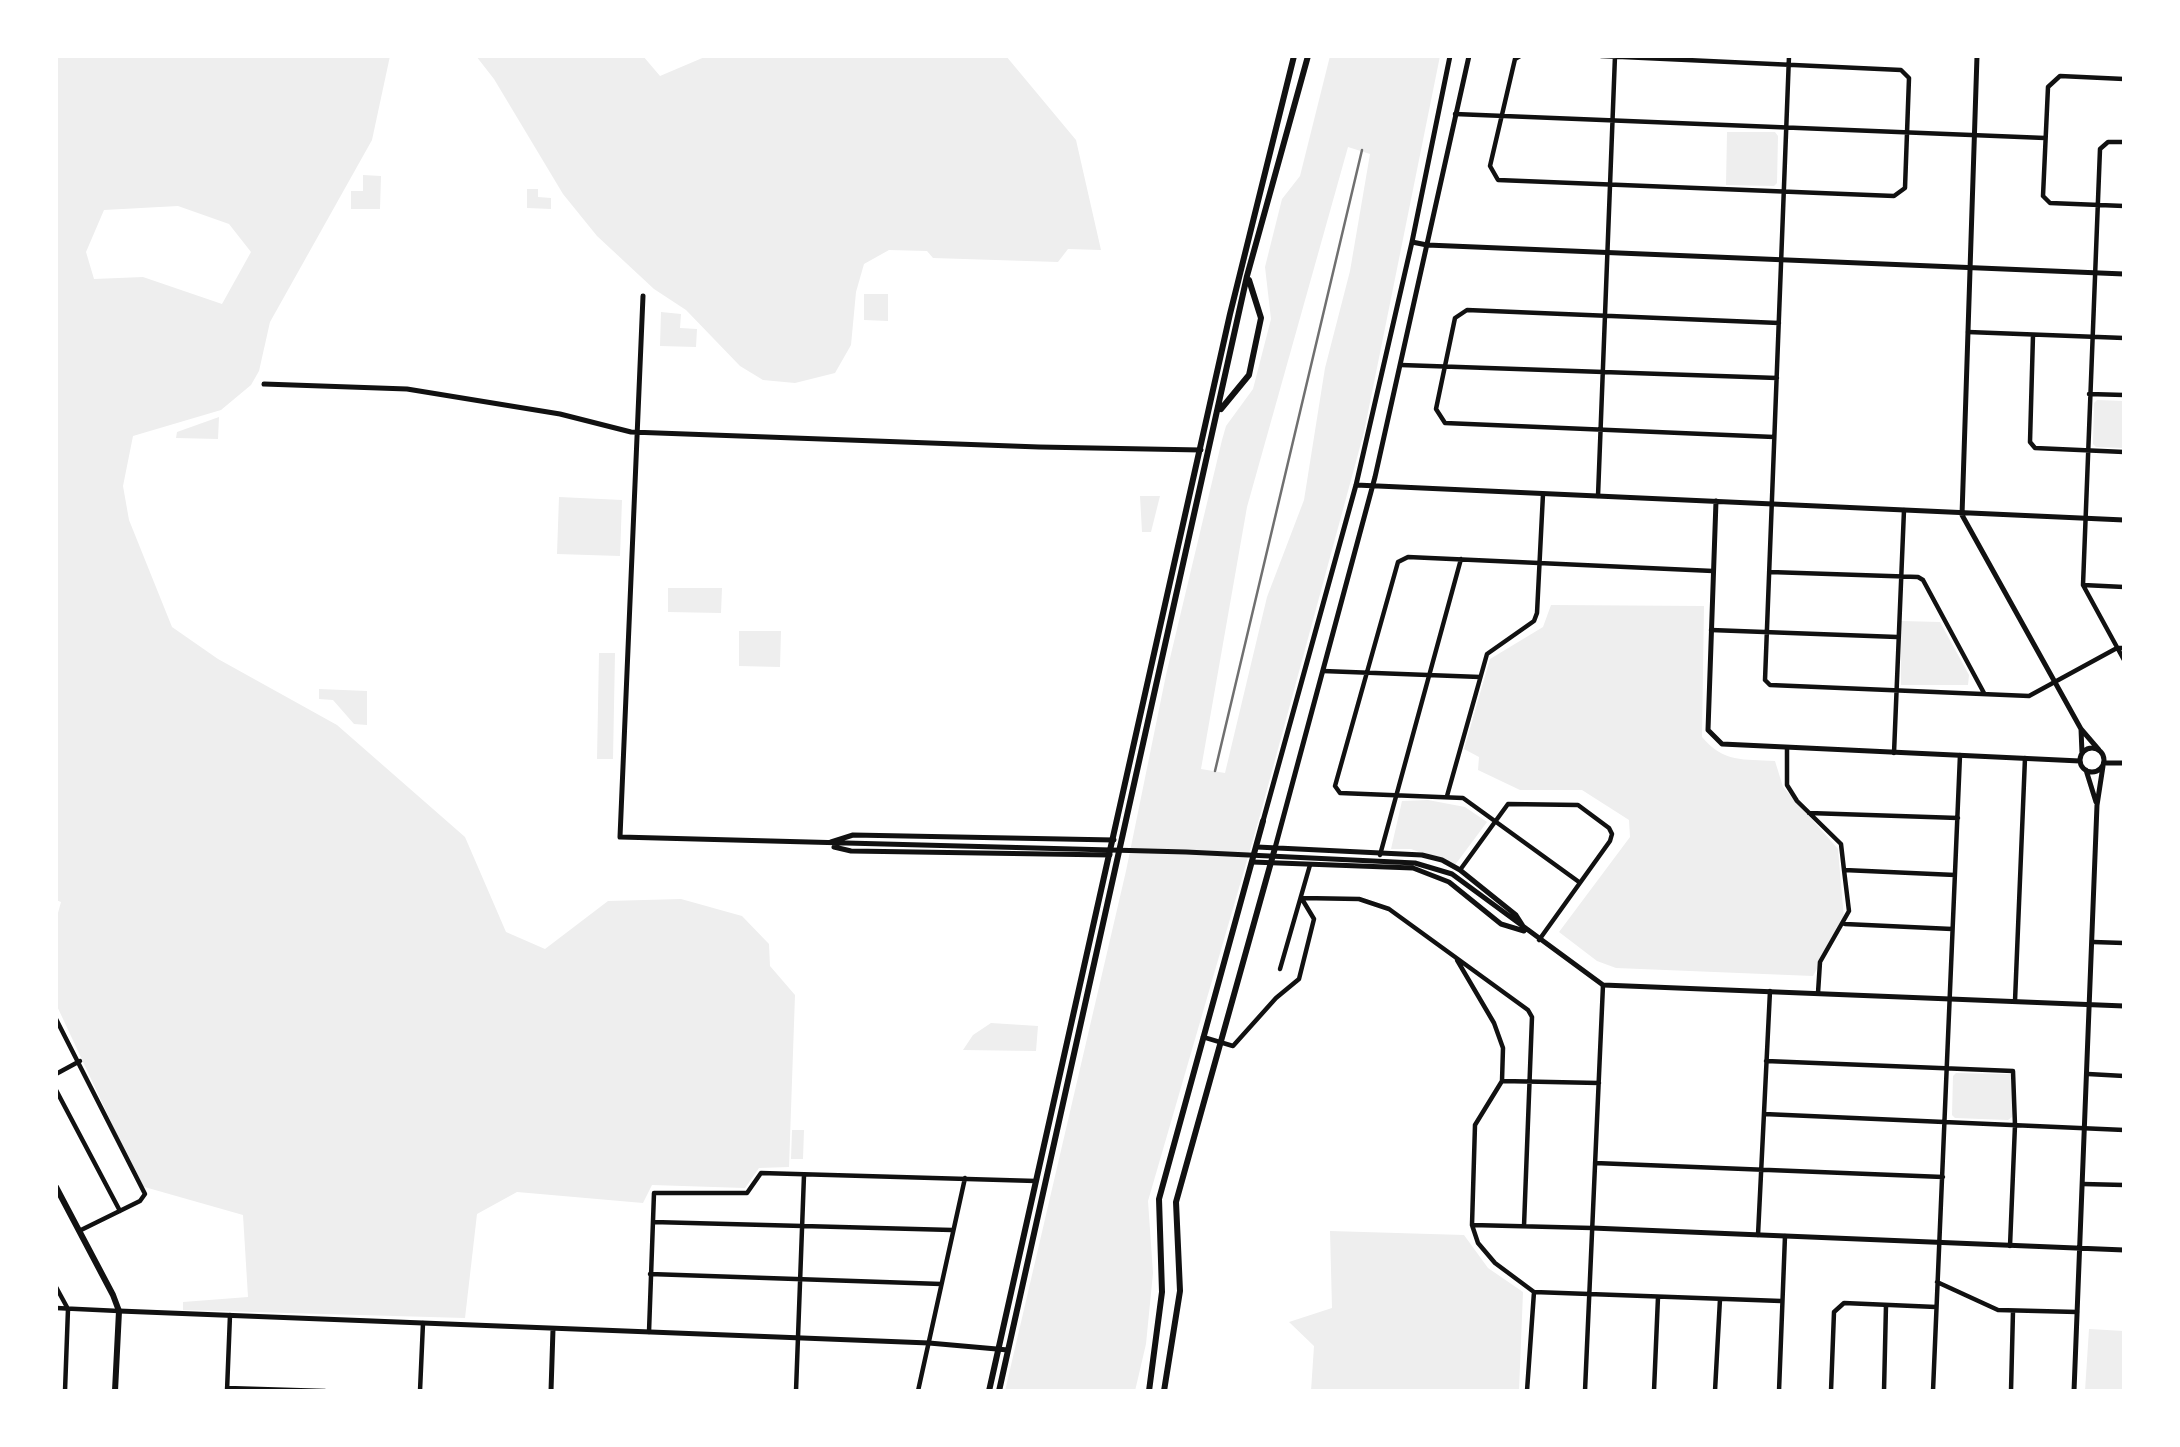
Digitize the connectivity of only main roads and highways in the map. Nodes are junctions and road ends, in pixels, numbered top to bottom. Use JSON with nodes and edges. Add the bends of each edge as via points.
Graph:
{"nodes":[{"id":1,"x":1294,"y":56,"type":"edge"},
{"id":2,"x":1308,"y":56,"type":"edge"},
{"id":3,"x":1247,"y":276,"type":"junction"},
{"id":4,"x":1220,"y":411,"type":"junction"},
{"id":5,"x":1263,"y":821,"type":"road end"},
{"id":6,"x":1117,"y":840,"type":"junction"},
{"id":7,"x":1275,"y":848,"type":"road end"},
{"id":8,"x":1113,"y":855,"type":"junction"},
{"id":9,"x":56,"y":1187,"type":"edge"},
{"id":10,"x":115,"y":1391,"type":"edge"},
{"id":11,"x":989,"y":1391,"type":"edge"},
{"id":12,"x":999,"y":1391,"type":"edge"},
{"id":13,"x":1149,"y":1391,"type":"edge"},
{"id":14,"x":1164,"y":1391,"type":"edge"}],
"edges":[{"from":1,"to":6,"type":"main road","via":[[1252,221]]},
{"from":2,"to":3,"type":"main road"},
{"from":3,"to":4,"type":"main road"},
{"from":3,"to":4,"type":"main road","via":[[1261,318],[1249,375]]},
{"from":4,"to":6,"type":"main road"},
{"from":5,"to":13,"type":"main road","via":[[1159,1199],[1162,1292]]},
{"from":6,"to":8,"type":"main road"},
{"from":7,"to":14,"type":"main road","via":[[1176,1202],[1180,1291]]},
{"from":8,"to":11,"type":"main road"},
{"from":8,"to":12,"type":"main road"},
{"from":9,"to":10,"type":"main road","via":[[119,1311]]}]}
